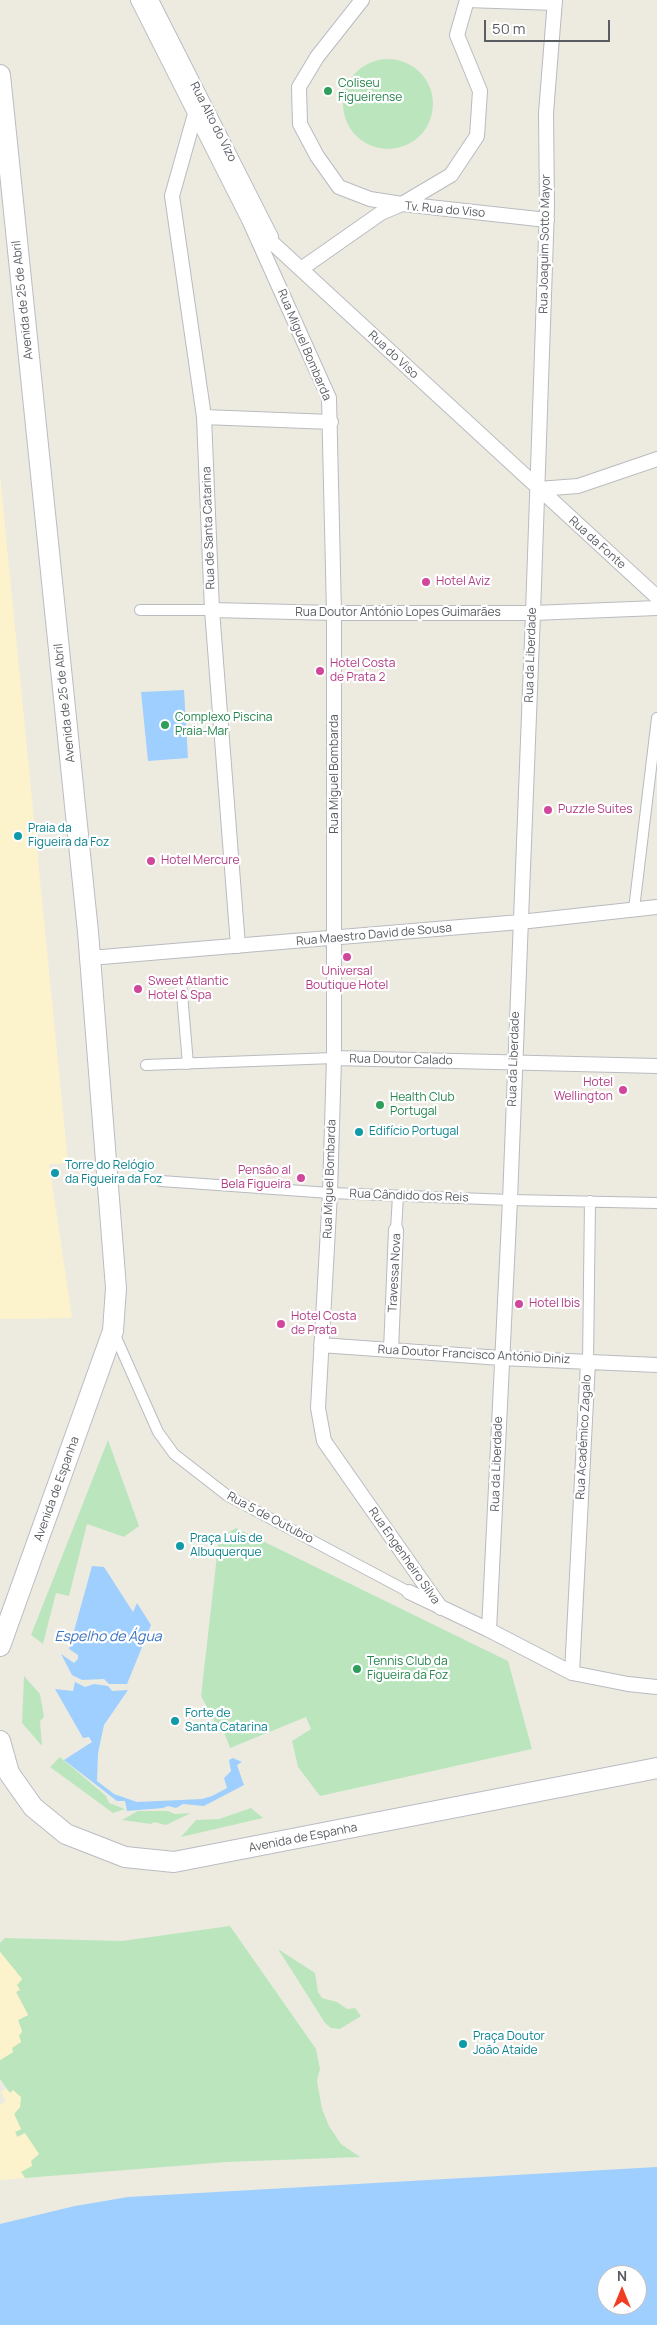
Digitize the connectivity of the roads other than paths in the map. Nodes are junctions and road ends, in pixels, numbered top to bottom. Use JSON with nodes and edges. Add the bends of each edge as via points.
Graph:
{"nodes":[{"id":1,"x":138,"y":0,"type":"edge"},
{"id":2,"x":151,"y":0,"type":"edge"},
{"id":3,"x":362,"y":0,"type":"edge"},
{"id":4,"x":467,"y":0,"type":"edge"},
{"id":5,"x":555,"y":2,"type":"edge"},
{"id":6,"x":0,"y":75,"type":"edge"},
{"id":7,"x":195,"y":114,"type":"junction"},
{"id":8,"x":402,"y":204,"type":"junction"},
{"id":9,"x":249,"y":220,"type":"junction"},
{"id":10,"x":547,"y":220,"type":"junction"},
{"id":11,"x":274,"y":244,"type":"junction"},
{"id":12,"x":301,"y":269,"type":"junction"},
{"id":13,"x":204,"y":416,"type":"junction"},
{"id":14,"x":331,"y":422,"type":"junction"},
{"id":15,"x":657,"y":459,"type":"edge"},
{"id":16,"x":538,"y":489,"type":"junction"},
{"id":17,"x":657,"y":597,"type":"edge"},
{"id":18,"x":657,"y":608,"type":"edge"},
{"id":19,"x":140,"y":610,"type":"dead end"},
{"id":20,"x":212,"y":610,"type":"junction"},
{"id":21,"x":334,"y":613,"type":"junction"},
{"id":22,"x":533,"y":613,"type":"junction"},
{"id":23,"x":657,"y":718,"type":"edge"},
{"id":24,"x":655,"y":761,"type":"edge"},
{"id":25,"x":657,"y":907,"type":"edge"},
{"id":26,"x":634,"y":909,"type":"junction"},
{"id":27,"x":520,"y":922,"type":"junction"},
{"id":28,"x":335,"y":938,"type":"junction"},
{"id":29,"x":238,"y":946,"type":"junction"},
{"id":30,"x":90,"y":958,"type":"junction"},
{"id":31,"x":181,"y":982,"type":"dead end"},
{"id":32,"x":334,"y":1058,"type":"junction"},
{"id":33,"x":514,"y":1062,"type":"junction"},
{"id":34,"x":188,"y":1064,"type":"junction"},
{"id":35,"x":146,"y":1065,"type":"dead end"},
{"id":36,"x":657,"y":1066,"type":"edge"},
{"id":37,"x":161,"y":1181,"type":"dead end"},
{"id":38,"x":330,"y":1193,"type":"junction"},
{"id":39,"x":398,"y":1196,"type":"junction"},
{"id":40,"x":510,"y":1200,"type":"junction"},
{"id":41,"x":590,"y":1201,"type":"junction"},
{"id":42,"x":657,"y":1203,"type":"edge"},
{"id":43,"x":396,"y":1230,"type":"joint"},
{"id":44,"x":113,"y":1331,"type":"junction"},
{"id":45,"x":321,"y":1345,"type":"junction"},
{"id":46,"x":391,"y":1350,"type":"junction"},
{"id":47,"x":501,"y":1358,"type":"junction"},
{"id":48,"x":588,"y":1362,"type":"junction"},
{"id":49,"x":657,"y":1364,"type":"edge"},
{"id":50,"x":409,"y":1592,"type":"joint"},
{"id":51,"x":441,"y":1608,"type":"junction"},
{"id":52,"x":489,"y":1630,"type":"junction"},
{"id":53,"x":0,"y":1646,"type":"edge"},
{"id":54,"x":572,"y":1673,"type":"junction"},
{"id":55,"x":657,"y":1687,"type":"edge"},
{"id":56,"x":0,"y":1742,"type":"edge"},
{"id":57,"x":657,"y":1768,"type":"edge"}],
"edges":[{"from":1,"to":7,"type":"street","name":"Rua Miguel Bombarda"},
{"from":2,"to":11,"type":"street","name":"Rua Alto do Vizo"},
{"from":3,"to":8,"type":"street","via":[[317,57],[299,87],[300,124],[339,187],[370,199]]},
{"from":4,"to":5,"type":"street"},
{"from":4,"to":8,"type":"street","via":[[457,35],[480,91],[477,136],[450,175]]},
{"from":5,"to":10,"type":"street","name":"Rua Joaquim Sotto Mayor","via":[[546,113]]},
{"from":6,"to":30,"type":"main road","name":"Avenida de 25 de Abril"},
{"from":7,"to":9,"type":"street","name":"Rua Miguel Bombarda"},
{"from":7,"to":13,"type":"street","name":"Rua de Santa Catarina","via":[[172,196]]},
{"from":8,"to":10,"type":"street","name":"Tv. Rua do Viso"},
{"from":8,"to":12,"type":"street","name":"Tv. Rua do Viso","via":[[381,212]]},
{"from":9,"to":11,"type":"street","name":"Rua do Viso"},
{"from":9,"to":14,"type":"street","name":"Rua Miguel Bombarda","via":[[329,398]]},
{"from":10,"to":16,"type":"street","name":"Rua Joaquim Sotto Mayor"},
{"from":11,"to":12,"type":"street","name":"Rua do Viso"},
{"from":12,"to":16,"type":"street","name":"Rua do Viso"},
{"from":13,"to":14,"type":"street"},
{"from":13,"to":20,"type":"street","name":"Rua de Santa Catarina"},
{"from":14,"to":21,"type":"street","name":"Rua Miguel Bombarda"},
{"from":15,"to":16,"type":"street","via":[[578,486]]},
{"from":16,"to":17,"type":"street","name":"Rua da Fonte"},
{"from":16,"to":22,"type":"street","name":"Rua da Liberdade"},
{"from":18,"to":22,"type":"street","name":"Rua Doutor António Lopes Guimarães"},
{"from":19,"to":20,"type":"street","name":"Rua Doutor António Lopes Guimarães"},
{"from":20,"to":21,"type":"street","name":"Rua Doutor António Lopes Guimarães"},
{"from":20,"to":29,"type":"street","name":"Rua de Santa Catarina"},
{"from":21,"to":22,"type":"street","name":"Rua Doutor António Lopes Guimarães"},
{"from":21,"to":28,"type":"street","name":"Rua Miguel Bombarda"},
{"from":22,"to":27,"type":"street","name":"Rua da Liberdade"},
{"from":23,"to":24,"type":"street"},
{"from":24,"to":26,"type":"street"},
{"from":25,"to":26,"type":"street","name":"Rua Maestro David de Sousa"},
{"from":26,"to":27,"type":"street","name":"Rua Maestro David de Sousa"},
{"from":27,"to":28,"type":"street","name":"Rua Maestro David de Sousa"},
{"from":27,"to":33,"type":"street","name":"Rua da Liberdade"},
{"from":28,"to":29,"type":"street","name":"Rua Maestro David de Sousa"},
{"from":28,"to":32,"type":"street","name":"Rua Miguel Bombarda"},
{"from":29,"to":30,"type":"street","name":"Rua Maestro David de Sousa"},
{"from":30,"to":44,"type":"main road","name":"Avenida de 25 de Abril","via":[[116,1288]]},
{"from":31,"to":34,"type":"street"},
{"from":32,"to":33,"type":"street","name":"Rua Doutor Calado"},
{"from":32,"to":34,"type":"street","name":"Rua Doutor Calado"},
{"from":32,"to":38,"type":"street","name":"Rua Miguel Bombarda"},
{"from":33,"to":36,"type":"street","name":"Rua Doutor Calado"},
{"from":33,"to":40,"type":"street","name":"Rua da Liberdade"},
{"from":34,"to":35,"type":"street","name":"Rua Doutor Calado"},
{"from":37,"to":38,"type":"street","name":"Rua Cândido dos Reis"},
{"from":38,"to":39,"type":"street","name":"Rua Cândido dos Reis"},
{"from":38,"to":45,"type":"street","name":"Rua Miguel Bombarda"},
{"from":39,"to":40,"type":"street","name":"Rua Cândido dos Reis"},
{"from":39,"to":43,"type":"street","name":"Travessa Nova"},
{"from":40,"to":41,"type":"street","name":"Rua Cândido dos Reis"},
{"from":40,"to":47,"type":"street","name":"Rua da Liberdade"},
{"from":41,"to":42,"type":"street","name":"Rua Cândido dos Reis"},
{"from":41,"to":48,"type":"street","name":"Rua Académico Zagalo"},
{"from":43,"to":46,"type":"street","name":"Travessa Nova"},
{"from":44,"to":50,"type":"street","name":"Rua 5 de Outubro","via":[[158,1432],[174,1454],[228,1496]]},
{"from":44,"to":53,"type":"main road","name":"Avenida de Espanha"},
{"from":45,"to":46,"type":"street","name":"Rua Doutor Francisco António Diniz"},
{"from":45,"to":51,"type":"street","name":"Rua Engenheiro Silva","via":[[318,1408],[324,1441]]},
{"from":46,"to":47,"type":"street","name":"Rua Doutor Francisco António Diniz"},
{"from":47,"to":48,"type":"street","name":"Rua Doutor Francisco António Diniz"},
{"from":47,"to":52,"type":"street","name":"Rua da Liberdade"},
{"from":48,"to":49,"type":"street","name":"Rua Doutor Francisco António Diniz"},
{"from":48,"to":54,"type":"street","name":"Rua Académico Zagalo"},
{"from":50,"to":51,"type":"street","name":"Rua 5 de Outubro"},
{"from":51,"to":52,"type":"street","name":"Rua Engenheiro Silva"},
{"from":52,"to":54,"type":"street","name":"Rua Engenheiro Silva"},
{"from":54,"to":55,"type":"street","name":"Rua Engenheiro Silva"},
{"from":56,"to":57,"type":"main road","name":"Avenida de Espanha","via":[[9,1772],[33,1807],[66,1834],[125,1857],[174,1862]]}]}
